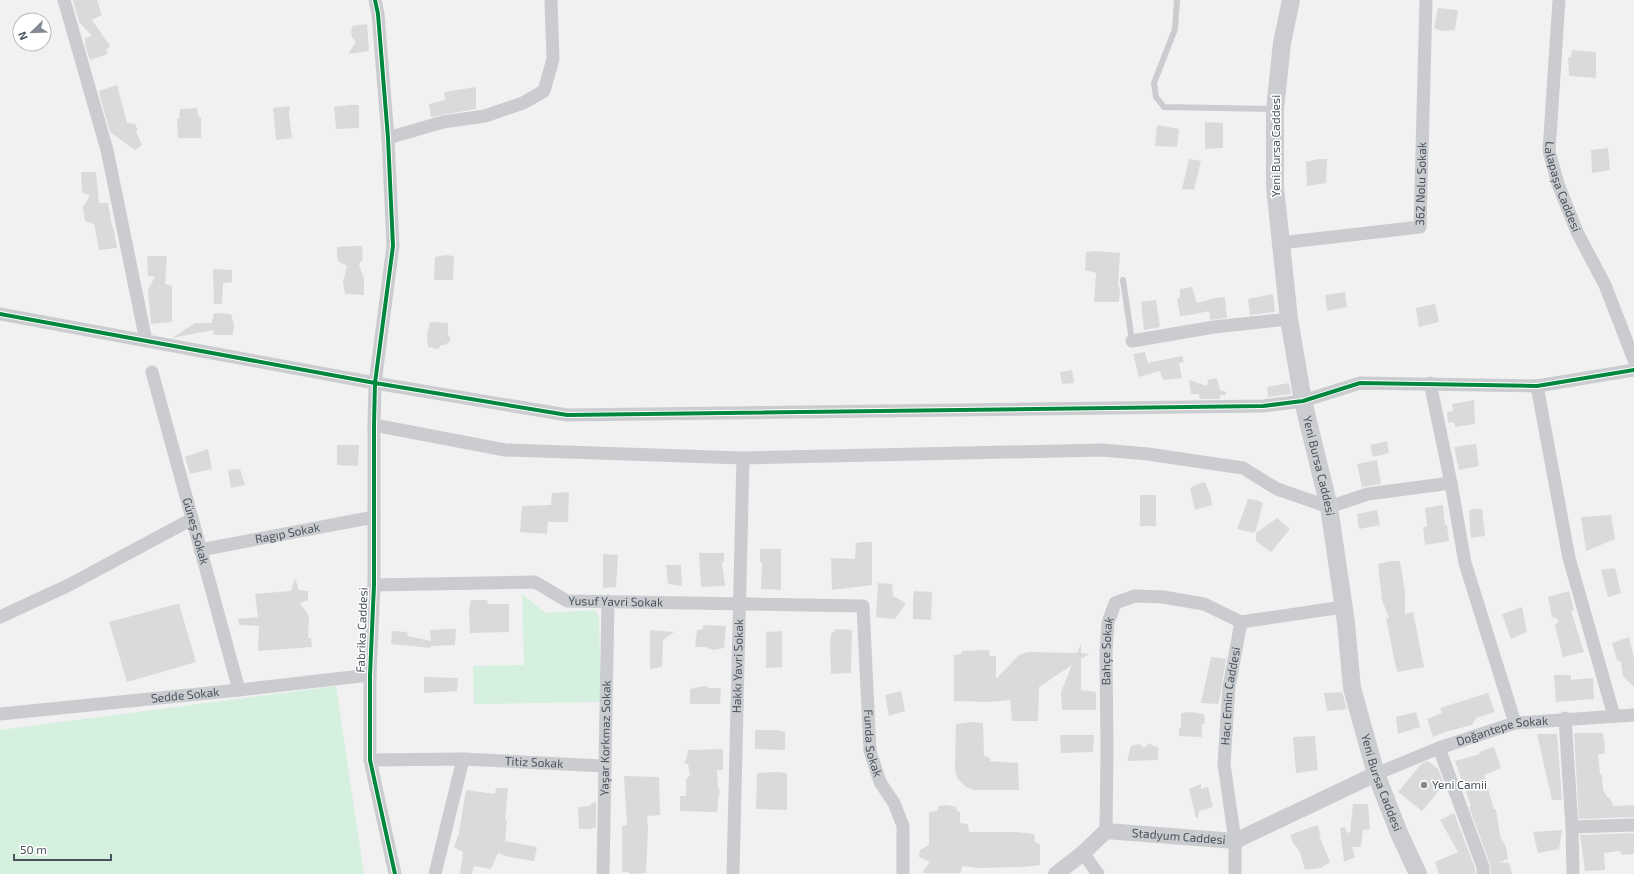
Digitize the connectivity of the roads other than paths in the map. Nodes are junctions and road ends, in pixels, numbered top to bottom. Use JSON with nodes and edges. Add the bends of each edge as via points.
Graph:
{"nodes":[{"id":1,"x":64,"y":0,"type":"edge"},
{"id":2,"x":376,"y":0,"type":"edge"},
{"id":3,"x":551,"y":0,"type":"edge"},
{"id":4,"x":1177,"y":0,"type":"edge"},
{"id":5,"x":1290,"y":0,"type":"edge"},
{"id":6,"x":1426,"y":0,"type":"edge"},
{"id":7,"x":1557,"y":0,"type":"edge"},
{"id":8,"x":1275,"y":109,"type":"junction"},
{"id":9,"x":388,"y":138,"type":"junction"},
{"id":10,"x":1280,"y":243,"type":"junction"},
{"id":11,"x":1123,"y":280,"type":"dead end"},
{"id":12,"x":0,"y":314,"type":"edge"},
{"id":13,"x":1289,"y":319,"type":"junction"},
{"id":14,"x":146,"y":341,"type":"junction"},
{"id":15,"x":1132,"y":341,"type":"joint"},
{"id":16,"x":1634,"y":360,"type":"edge"},
{"id":17,"x":1634,"y":370,"type":"edge"},
{"id":18,"x":152,"y":372,"type":"dead end"},
{"id":19,"x":375,"y":383,"type":"junction"},
{"id":20,"x":1430,"y":383,"type":"junction"},
{"id":21,"x":1537,"y":386,"type":"junction"},
{"id":22,"x":1303,"y":401,"type":"junction"},
{"id":23,"x":374,"y":425,"type":"junction"},
{"id":24,"x":743,"y":458,"type":"junction"},
{"id":25,"x":1451,"y":483,"type":"junction"},
{"id":26,"x":1329,"y":507,"type":"junction"},
{"id":27,"x":374,"y":517,"type":"junction"},
{"id":28,"x":192,"y":519,"type":"junction"},
{"id":29,"x":200,"y":550,"type":"junction"},
{"id":30,"x":374,"y":585,"type":"junction"},
{"id":31,"x":608,"y":601,"type":"junction"},
{"id":32,"x":738,"y":603,"type":"junction"},
{"id":33,"x":863,"y":606,"type":"joint"},
{"id":34,"x":1343,"y":607,"type":"junction"},
{"id":35,"x":0,"y":617,"type":"edge"},
{"id":36,"x":1241,"y":622,"type":"junction"},
{"id":37,"x":370,"y":675,"type":"junction"},
{"id":38,"x":239,"y":690,"type":"junction"},
{"id":39,"x":0,"y":714,"type":"edge"},
{"id":40,"x":1634,"y":715,"type":"edge"},
{"id":41,"x":1614,"y":716,"type":"junction"},
{"id":42,"x":1565,"y":718,"type":"junction"},
{"id":43,"x":1515,"y":723,"type":"junction"},
{"id":44,"x":1439,"y":748,"type":"junction"},
{"id":45,"x":463,"y":759,"type":"junction"},
{"id":46,"x":370,"y":760,"type":"junction"},
{"id":47,"x":604,"y":766,"type":"junction"},
{"id":48,"x":1376,"y":774,"type":"junction"},
{"id":49,"x":1634,"y":825,"type":"edge"},
{"id":50,"x":1572,"y":827,"type":"junction"},
{"id":51,"x":1106,"y":831,"type":"junction"},
{"id":52,"x":1235,"y":841,"type":"junction"},
{"id":53,"x":1083,"y":853,"type":"junction"},
{"id":54,"x":395,"y":874,"type":"edge"},
{"id":55,"x":436,"y":874,"type":"edge"},
{"id":56,"x":603,"y":874,"type":"edge"},
{"id":57,"x":733,"y":874,"type":"edge"},
{"id":58,"x":903,"y":874,"type":"edge"},
{"id":59,"x":1056,"y":874,"type":"edge"},
{"id":60,"x":1098,"y":874,"type":"edge"},
{"id":61,"x":1235,"y":874,"type":"edge"},
{"id":62,"x":1418,"y":874,"type":"edge"},
{"id":63,"x":1483,"y":874,"type":"edge"},
{"id":64,"x":1573,"y":874,"type":"edge"}],
"edges":[{"from":1,"to":14,"type":"street","via":[[107,150]]},
{"from":2,"to":9,"type":"street","name":"Fabrika Caddesi"},
{"from":3,"to":9,"type":"street","via":[[553,59],[544,91],[523,103],[485,116],[443,122]]},
{"from":4,"to":8,"type":"lane","via":[[1175,29],[1154,84],[1159,103],[1164,107]]},
{"from":5,"to":8,"type":"main road","name":"Yeni Bursa Caddesi","via":[[1282,43]]},
{"from":6,"to":10,"type":"street","name":"362 Nolu Sokak","via":[[1420,227]]},
{"from":7,"to":16,"type":"street","name":"Lalapaşa Caddesi","via":[[1549,151],[1558,184],[1574,225],[1605,286]]},
{"from":8,"to":10,"type":"main road","name":"Yeni Bursa Caddesi","via":[[1274,187]]},
{"from":9,"to":19,"type":"street","name":"Fabrika Caddesi","via":[[393,246]]},
{"from":10,"to":13,"type":"main road","name":"Yeni Bursa Caddesi"},
{"from":11,"to":15,"type":"lane"},
{"from":12,"to":14,"type":"street"},
{"from":13,"to":15,"type":"street","via":[[1214,327]]},
{"from":13,"to":22,"type":"main road","name":"Yeni Bursa Caddesi"},
{"from":14,"to":19,"type":"street"},
{"from":17,"to":21,"type":"street"},
{"from":18,"to":28,"type":"street","name":"Güneş Sokak"},
{"from":19,"to":22,"type":"street","via":[[567,415],[1263,406]]},
{"from":19,"to":23,"type":"street","name":"Fabrika Caddesi"},
{"from":20,"to":21,"type":"street"},
{"from":20,"to":22,"type":"street","via":[[1360,383]]},
{"from":20,"to":25,"type":"street"},
{"from":21,"to":41,"type":"street","via":[[1569,558]]},
{"from":22,"to":26,"type":"main road","name":"Yeni Bursa Caddesi"},
{"from":23,"to":24,"type":"street","via":[[505,450]]},
{"from":23,"to":27,"type":"street","name":"Fabrika Caddesi"},
{"from":24,"to":26,"type":"street","via":[[1102,450],[1243,468],[1276,489]]},
{"from":24,"to":32,"type":"street","name":"Hakkı Yavri Sokak"},
{"from":25,"to":26,"type":"street","via":[[1368,494]]},
{"from":25,"to":43,"type":"street","via":[[1465,563]]},
{"from":26,"to":34,"type":"main road","name":"Yeni Bursa Caddesi"},
{"from":27,"to":29,"type":"street","name":"Ragıp Sokak"},
{"from":27,"to":30,"type":"street","name":"Fabrika Caddesi"},
{"from":28,"to":29,"type":"street","name":"Güneş Sokak"},
{"from":28,"to":35,"type":"street","via":[[69,585]]},
{"from":29,"to":38,"type":"street","name":"Güneş Sokak"},
{"from":30,"to":31,"type":"street","name":"Yusuf Yavri Sokak","via":[[535,582],[567,600]]},
{"from":30,"to":37,"type":"street","name":"Fabrika Caddesi"},
{"from":31,"to":32,"type":"street","name":"Yusuf Yavri Sokak"},
{"from":31,"to":47,"type":"street","name":"Yaşar Korkmaz Sokak"},
{"from":32,"to":33,"type":"street","name":"Yusuf Yavri Sokak"},
{"from":32,"to":57,"type":"street","name":"Hakkı Yavri Sokak"},
{"from":33,"to":58,"type":"street","name":"Funda Sokak","via":[[870,751],[880,782],[894,803],[903,826]]},
{"from":34,"to":36,"type":"street"},
{"from":34,"to":48,"type":"main road","name":"Yeni Bursa Caddesi","via":[[1352,688]]},
{"from":36,"to":51,"type":"street","name":"Bahçe Sokak","via":[[1204,604],[1164,597],[1136,596],[1115,603],[1108,623],[1106,652]]},
{"from":36,"to":52,"type":"street","name":"Hacı Emin Caddesi","via":[[1228,687],[1224,764]]},
{"from":37,"to":38,"type":"street","name":"Sedde Sokak"},
{"from":37,"to":46,"type":"street","name":"Fabrika Caddesi"},
{"from":38,"to":39,"type":"street","name":"Sedde Sokak"},
{"from":40,"to":41,"type":"street","name":"Doğantepe Sokak"},
{"from":41,"to":42,"type":"street","name":"Doğantepe Sokak"},
{"from":42,"to":43,"type":"street","name":"Doğantepe Sokak"},
{"from":42,"to":50,"type":"street"},
{"from":43,"to":44,"type":"street","name":"Doğantepe Sokak"},
{"from":44,"to":48,"type":"street","name":"Doğantepe Sokak"},
{"from":44,"to":63,"type":"street","via":[[1483,867]]},
{"from":45,"to":46,"type":"street","name":"Titiz Sokak"},
{"from":45,"to":47,"type":"street","name":"Titiz Sokak"},
{"from":45,"to":55,"type":"street"},
{"from":46,"to":54,"type":"street","name":"Fabrika Caddesi"},
{"from":47,"to":56,"type":"street","name":"Yaşar Korkmaz Sokak"},
{"from":48,"to":52,"type":"street","name":"Stadyum Caddesi"},
{"from":48,"to":62,"type":"main road","name":"Yeni Bursa Caddesi"},
{"from":49,"to":50,"type":"street"},
{"from":50,"to":64,"type":"street"},
{"from":51,"to":52,"type":"street","name":"Stadyum Caddesi"},
{"from":51,"to":53,"type":"street"},
{"from":52,"to":61,"type":"street","name":"Hacı Emin Caddesi"},
{"from":53,"to":59,"type":"street"},
{"from":53,"to":60,"type":"street"}]}
